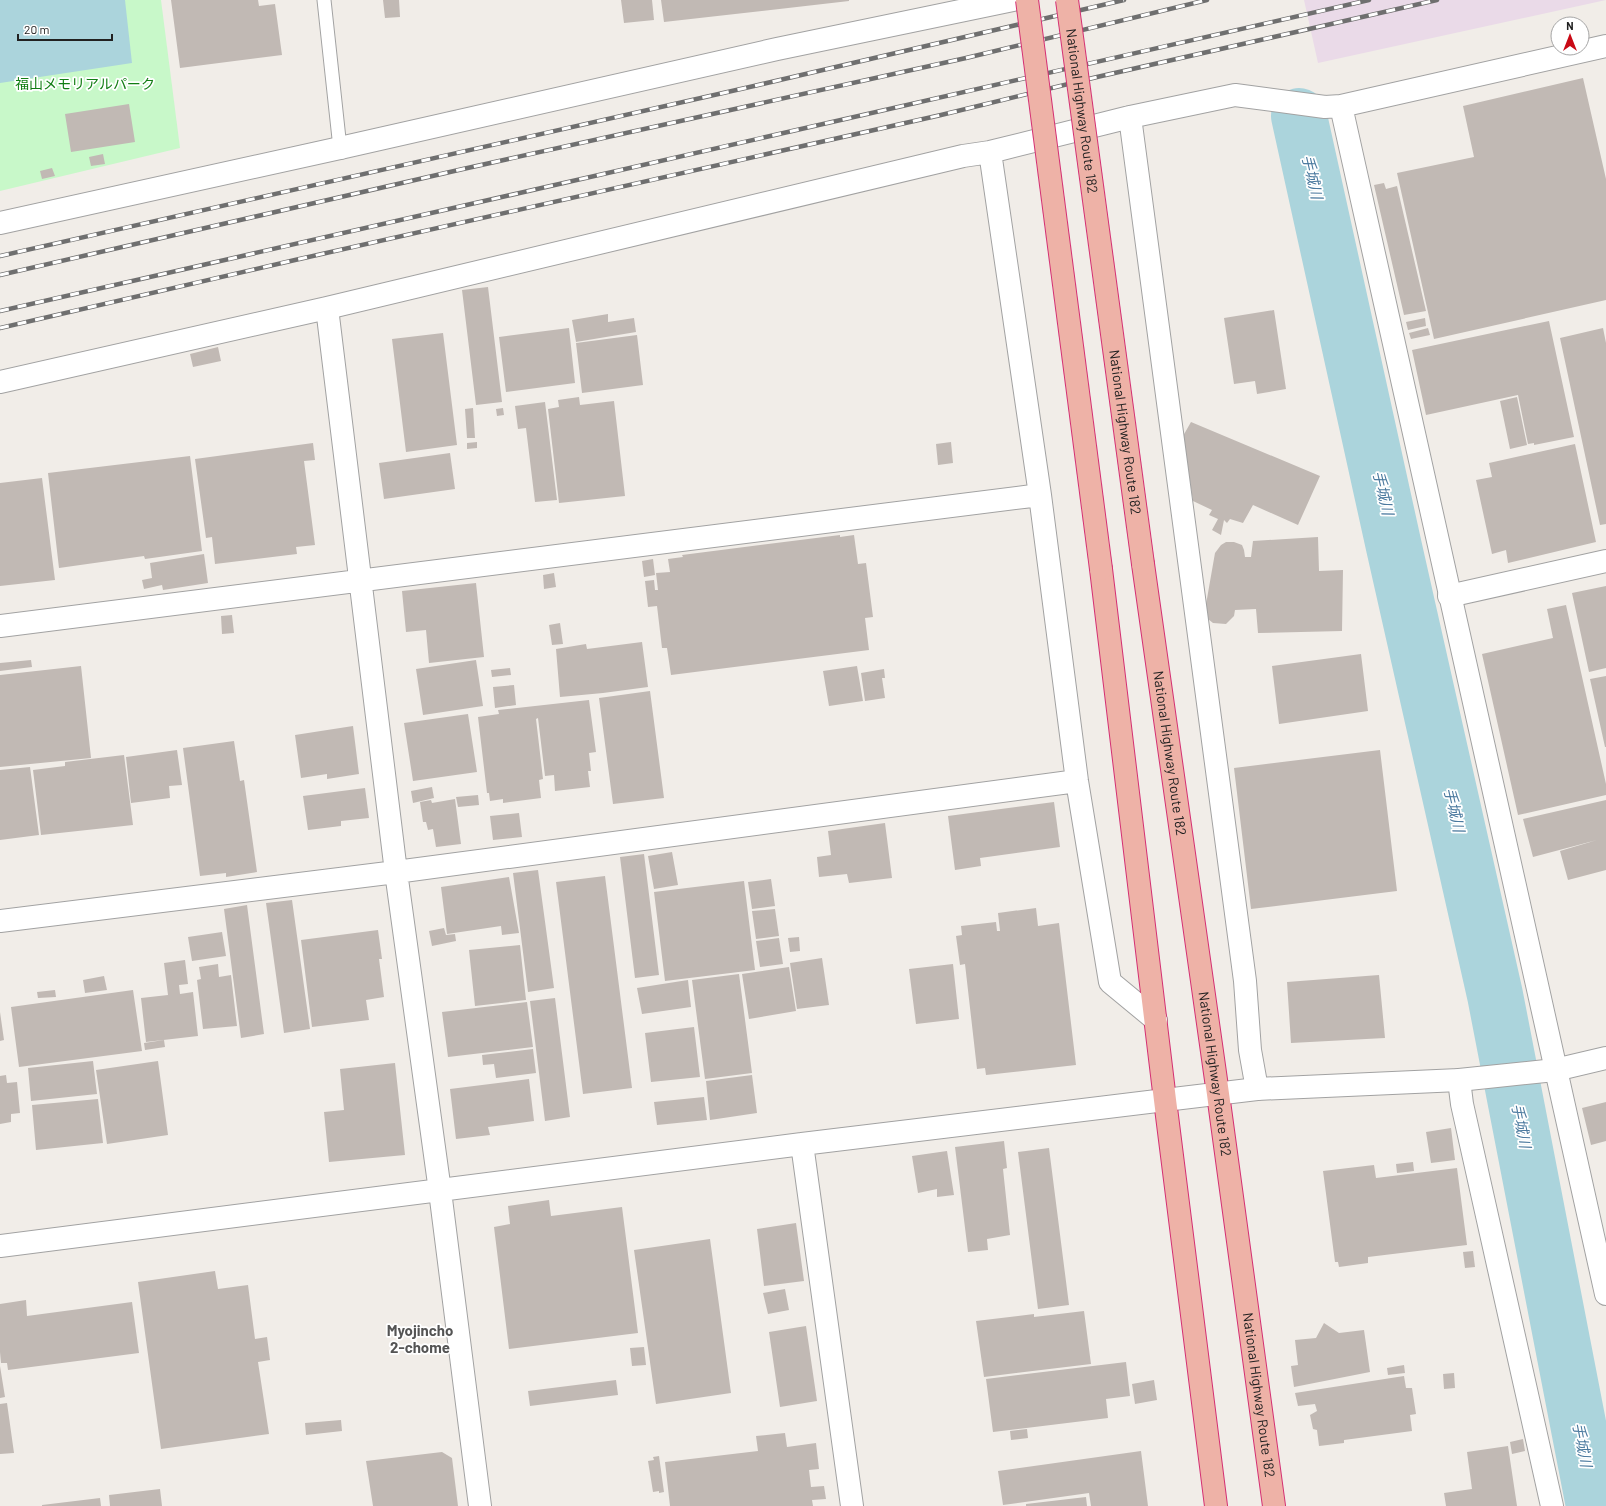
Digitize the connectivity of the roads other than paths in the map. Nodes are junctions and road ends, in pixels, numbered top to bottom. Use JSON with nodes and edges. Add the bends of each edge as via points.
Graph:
{"nodes":[{"id":1,"x":324,"y":0,"type":"edge"},
{"id":2,"x":1013,"y":0,"type":"edge"},
{"id":3,"x":1026,"y":0,"type":"edge"},
{"id":4,"x":1067,"y":0,"type":"edge"},
{"id":5,"x":976,"y":4,"type":"edge"},
{"id":6,"x":1606,"y":46,"type":"edge"},
{"id":7,"x":1333,"y":107,"type":"junction"},
{"id":8,"x":1130,"y":117,"type":"junction"},
{"id":9,"x":340,"y":148,"type":"junction"},
{"id":10,"x":990,"y":152,"type":"junction"},
{"id":11,"x":0,"y":223,"type":"edge"},
{"id":12,"x":327,"y":308,"type":"junction"},
{"id":13,"x":0,"y":382,"type":"edge"},
{"id":14,"x":1040,"y":494,"type":"junction"},
{"id":15,"x":1606,"y":561,"type":"edge"},
{"id":16,"x":360,"y":582,"type":"junction"},
{"id":17,"x":1449,"y":596,"type":"junction"},
{"id":18,"x":0,"y":626,"type":"edge"},
{"id":19,"x":1077,"y":781,"type":"junction"},
{"id":20,"x":396,"y":872,"type":"junction"},
{"id":21,"x":0,"y":922,"type":"edge"},
{"id":22,"x":1156,"y":1020,"type":"junction"},
{"id":23,"x":1606,"y":1058,"type":"edge"},
{"id":24,"x":1547,"y":1071,"type":"junction"},
{"id":25,"x":1467,"y":1079,"type":"junction"},
{"id":26,"x":1257,"y":1089,"type":"junction"},
{"id":27,"x":1218,"y":1094,"type":"junction"},
{"id":28,"x":1165,"y":1100,"type":"junction"},
{"id":29,"x":802,"y":1144,"type":"junction"},
{"id":30,"x":440,"y":1191,"type":"junction"},
{"id":31,"x":0,"y":1246,"type":"edge"},
{"id":32,"x":1606,"y":1294,"type":"edge"},
{"id":33,"x":480,"y":1506,"type":"edge"},
{"id":34,"x":852,"y":1506,"type":"edge"},
{"id":35,"x":1216,"y":1506,"type":"edge"},
{"id":36,"x":1274,"y":1506,"type":"edge"},
{"id":37,"x":1552,"y":1506,"type":"edge"}],
"edges":[{"from":1,"to":9,"type":"lane"},
{"from":2,"to":5,"type":"street"},
{"from":3,"to":22,"type":"highway","bridge":true,"via":[[1101,569]]},
{"from":4,"to":27,"type":"highway","name":"National Highway Route 182","bridge":true},
{"from":5,"to":9,"type":"street"},
{"from":6,"to":7,"type":"street"},
{"from":7,"to":8,"type":"street","via":[[1235,95]]},
{"from":7,"to":17,"type":"street"},
{"from":8,"to":10,"type":"street"},
{"from":8,"to":26,"type":"street","via":[[1245,981],[1250,1050]]},
{"from":9,"to":11,"type":"street"},
{"from":10,"to":12,"type":"street","via":[[955,158]]},
{"from":10,"to":14,"type":"street"},
{"from":12,"to":13,"type":"street"},
{"from":12,"to":16,"type":"street"},
{"from":14,"to":16,"type":"street"},
{"from":14,"to":19,"type":"street"},
{"from":15,"to":17,"type":"street"},
{"from":16,"to":18,"type":"street"},
{"from":16,"to":20,"type":"street"},
{"from":17,"to":24,"type":"street"},
{"from":19,"to":20,"type":"street"},
{"from":19,"to":22,"type":"street","via":[[1110,982]]},
{"from":20,"to":21,"type":"street"},
{"from":20,"to":30,"type":"street"},
{"from":22,"to":28,"type":"highway"},
{"from":23,"to":24,"type":"street"},
{"from":24,"to":25,"type":"street"},
{"from":24,"to":32,"type":"street"},
{"from":25,"to":26,"type":"street"},
{"from":25,"to":37,"type":"street","via":[[1462,1104]]},
{"from":26,"to":27,"type":"street"},
{"from":27,"to":28,"type":"street"},
{"from":27,"to":36,"type":"highway","name":"National Highway Route 182"},
{"from":28,"to":29,"type":"street"},
{"from":28,"to":35,"type":"highway"},
{"from":29,"to":30,"type":"street"},
{"from":29,"to":34,"type":"street"},
{"from":30,"to":31,"type":"street"},
{"from":30,"to":33,"type":"street"}]}
